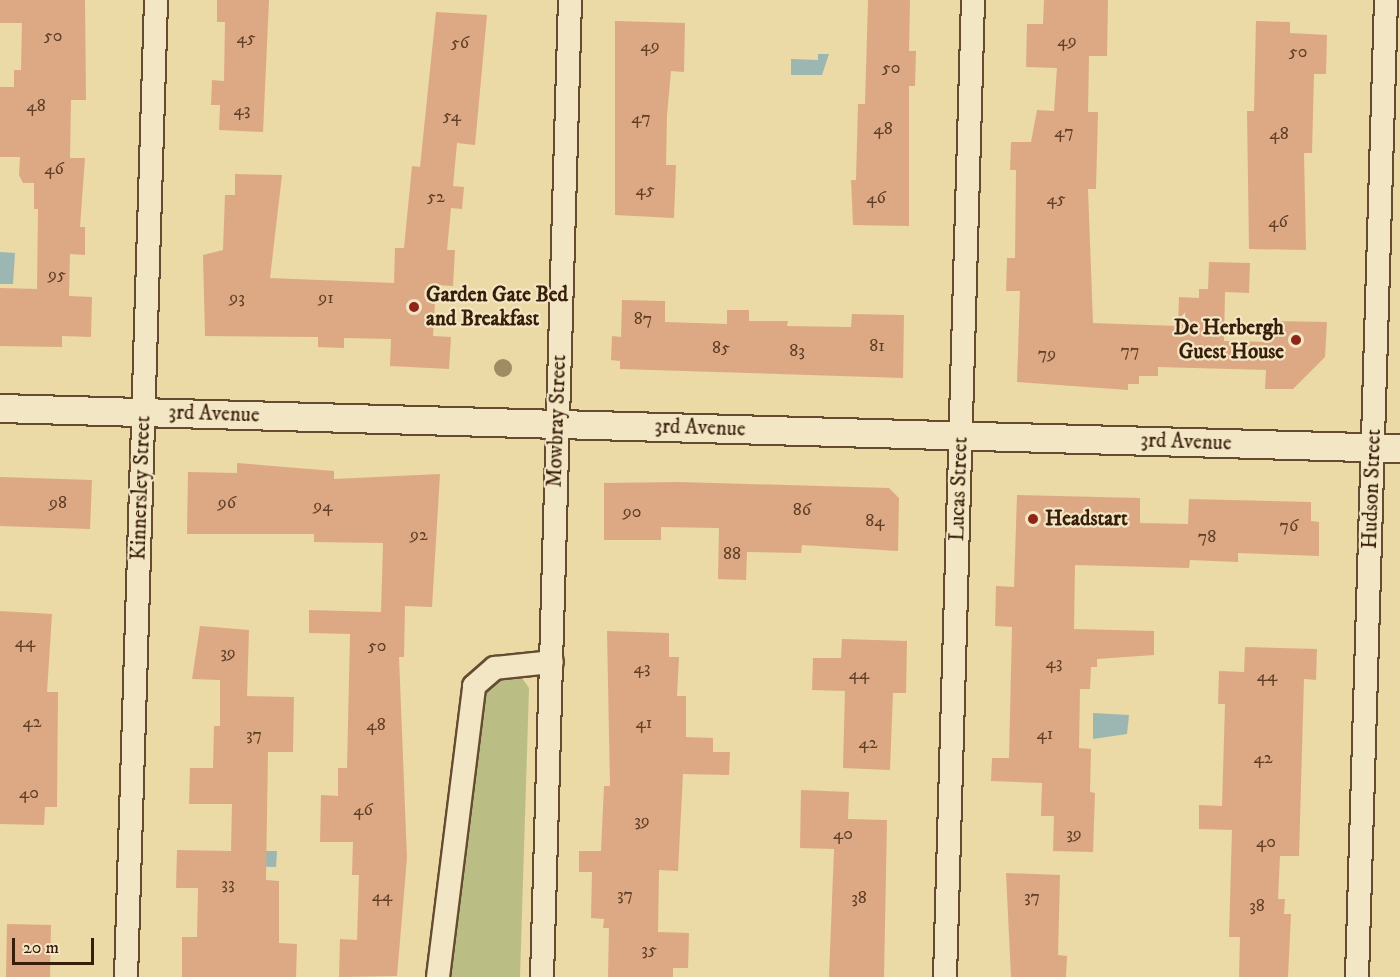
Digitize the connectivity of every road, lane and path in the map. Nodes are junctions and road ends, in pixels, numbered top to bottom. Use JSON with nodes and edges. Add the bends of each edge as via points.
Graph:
{"nodes":[{"id":1,"x":156,"y":0,"type":"edge"},
{"id":2,"x":570,"y":0,"type":"edge"},
{"id":3,"x":973,"y":0,"type":"edge"},
{"id":4,"x":1386,"y":0,"type":"edge"},
{"id":5,"x":0,"y":408,"type":"edge"},
{"id":6,"x":143,"y":412,"type":"junction"},
{"id":7,"x":555,"y":425,"type":"junction"},
{"id":8,"x":961,"y":436,"type":"junction"},
{"id":9,"x":1387,"y":448,"type":"edge"},
{"id":10,"x":552,"y":662,"type":"junction"},
{"id":11,"x":126,"y":977,"type":"edge"},
{"id":12,"x":438,"y":977,"type":"edge"},
{"id":13,"x":542,"y":977,"type":"edge"},
{"id":14,"x":945,"y":977,"type":"edge"},
{"id":15,"x":1357,"y":977,"type":"edge"}],
"edges":[{"from":1,"to":6,"type":"street","name":"Kinnersley Street"},
{"from":2,"to":7,"type":"street","name":"Mowbray Street"},
{"from":3,"to":8,"type":"street","name":"Lucas Street"},
{"from":4,"to":9,"type":"street","name":"Hudson Street"},
{"from":5,"to":6,"type":"street","name":"3rd Avenue"},
{"from":6,"to":7,"type":"street","name":"3rd Avenue"},
{"from":6,"to":11,"type":"street","name":"Kinnersley Street"},
{"from":7,"to":8,"type":"street","name":"3rd Avenue"},
{"from":7,"to":10,"type":"street","name":"Mowbray Street"},
{"from":8,"to":9,"type":"street","name":"3rd Avenue"},
{"from":8,"to":14,"type":"street","name":"Lucas Street"},
{"from":9,"to":15,"type":"street","name":"Hudson Street"},
{"from":10,"to":12,"type":"street","via":[[495,668],[474,686]]},
{"from":10,"to":13,"type":"street","name":"Mowbray Street"}]}
